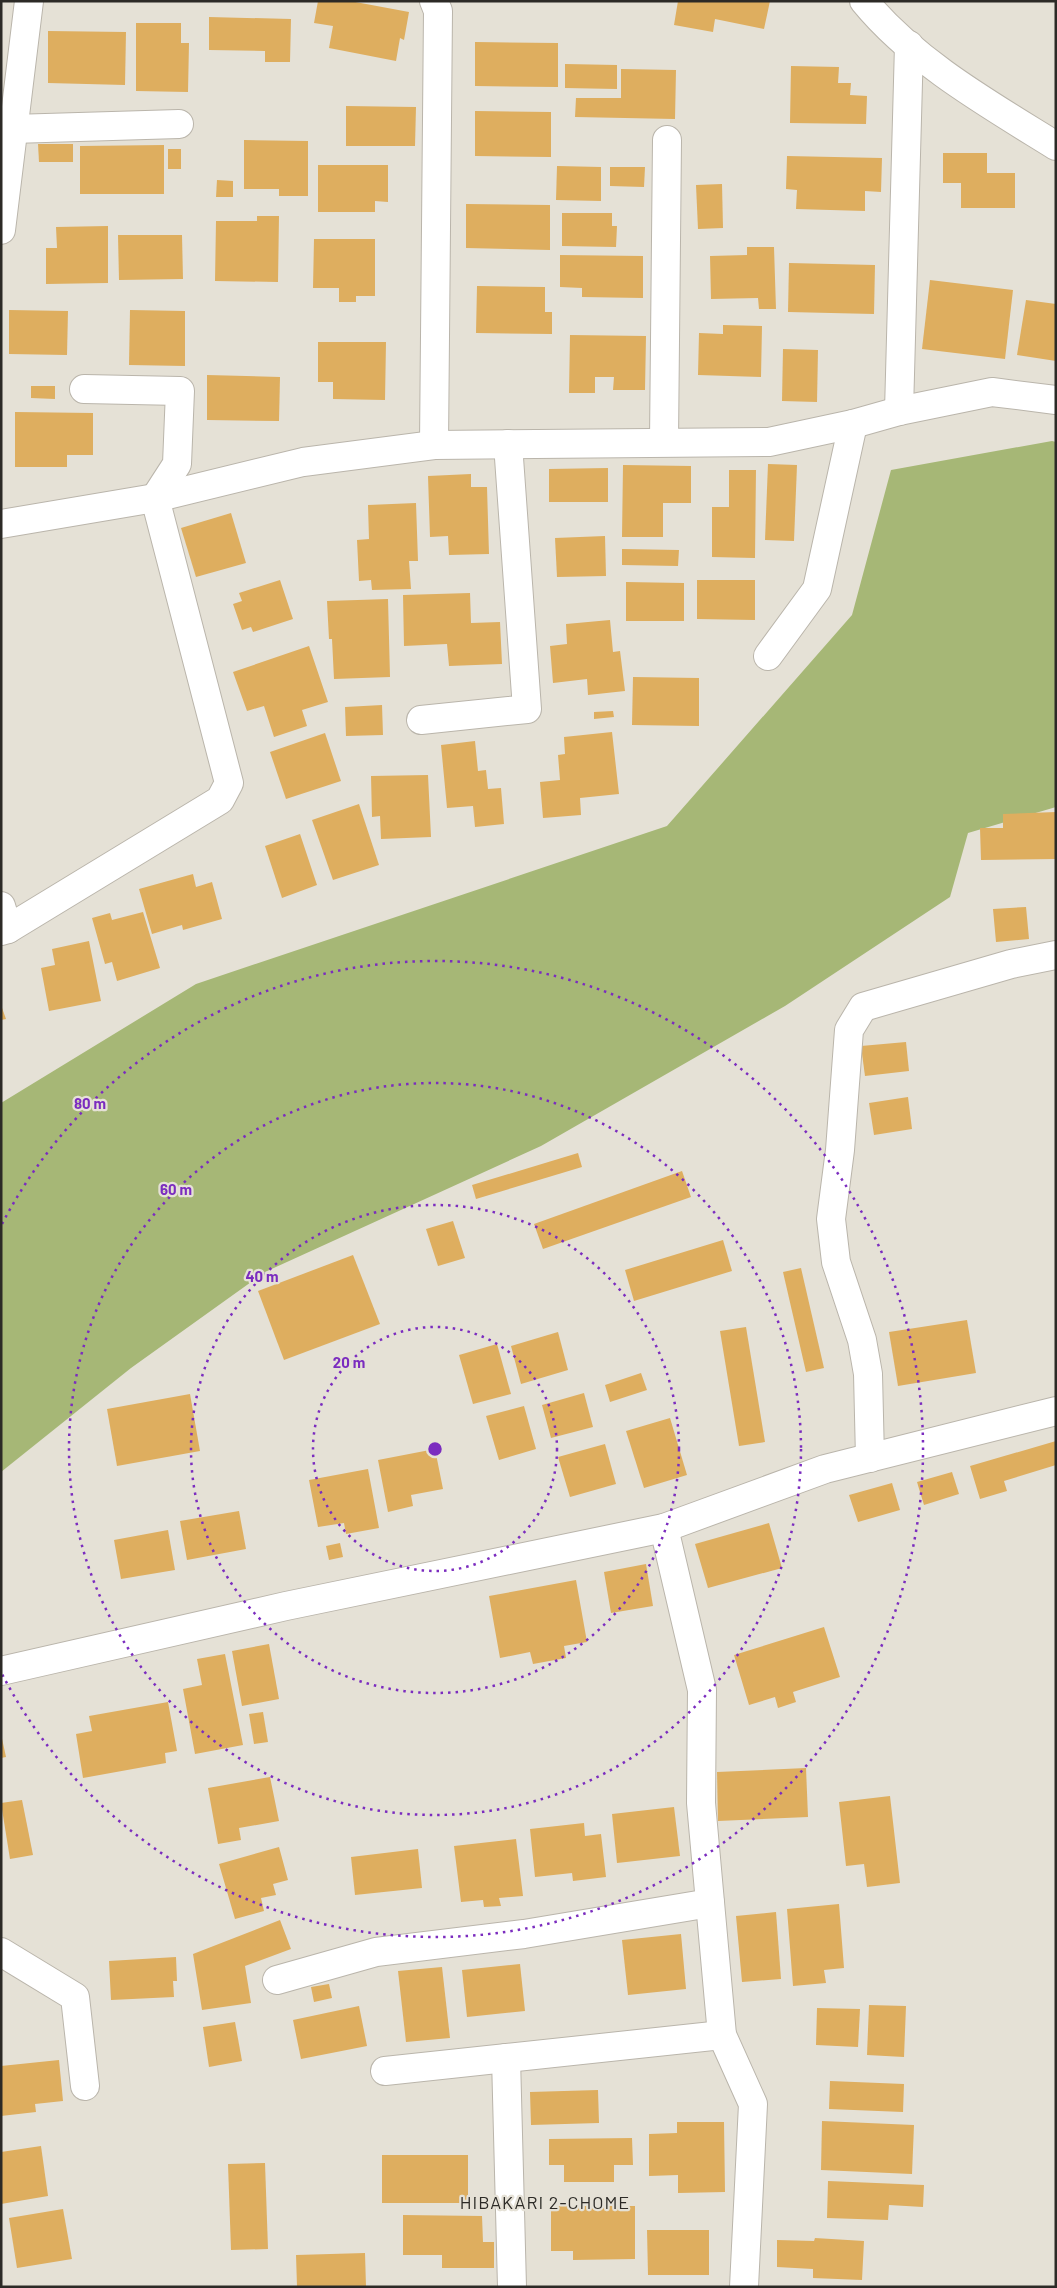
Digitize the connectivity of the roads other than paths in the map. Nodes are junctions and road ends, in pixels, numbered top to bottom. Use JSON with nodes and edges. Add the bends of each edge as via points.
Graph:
{"nodes":[{"id":1,"x":28,"y":1,"type":"edge"},
{"id":2,"x":434,"y":1,"type":"edge"},
{"id":3,"x":864,"y":1,"type":"edge"},
{"id":4,"x":909,"y":45,"type":"junction"},
{"id":5,"x":179,"y":124,"type":"dead end"},
{"id":6,"x":12,"y":129,"type":"junction"},
{"id":7,"x":667,"y":140,"type":"dead end"},
{"id":8,"x":1056,"y":146,"type":"edge"},
{"id":9,"x":1,"y":230,"type":"edge"},
{"id":10,"x":84,"y":389,"type":"dead end"},
{"id":11,"x":1056,"y":400,"type":"edge"},
{"id":12,"x":899,"y":410,"type":"junction"},
{"id":13,"x":853,"y":424,"type":"junction"},
{"id":14,"x":664,"y":441,"type":"junction"},
{"id":15,"x":508,"y":444,"type":"junction"},
{"id":16,"x":434,"y":445,"type":"junction"},
{"id":17,"x":155,"y":498,"type":"junction"},
{"id":18,"x":1,"y":524,"type":"edge"},
{"id":19,"x":768,"y":656,"type":"dead end"},
{"id":20,"x":421,"y":720,"type":"dead end"},
{"id":21,"x":4,"y":922,"type":"edge"},
{"id":22,"x":1056,"y":954,"type":"edge"},
{"id":23,"x":1056,"y":1411,"type":"edge"},
{"id":24,"x":870,"y":1458,"type":"junction"},
{"id":25,"x":664,"y":1528,"type":"junction"},
{"id":26,"x":1,"y":1671,"type":"edge"},
{"id":27,"x":710,"y":1903,"type":"junction"},
{"id":28,"x":1,"y":1952,"type":"edge"},
{"id":29,"x":277,"y":1980,"type":"dead end"},
{"id":30,"x":722,"y":2035,"type":"junction"},
{"id":31,"x":506,"y":2058,"type":"junction"},
{"id":32,"x":386,"y":2071,"type":"dead end"},
{"id":33,"x":85,"y":2086,"type":"dead end"},
{"id":34,"x":512,"y":2287,"type":"edge"},
{"id":35,"x":744,"y":2287,"type":"edge"}],
"edges":[{"from":1,"to":6,"type":"street"},
{"from":2,"to":16,"type":"street","via":[[438,21]]},
{"from":3,"to":4,"type":"street"},
{"from":4,"to":8,"type":"street","via":[[966,90]]},
{"from":4,"to":12,"type":"street"},
{"from":5,"to":6,"type":"street"},
{"from":6,"to":9,"type":"street"},
{"from":7,"to":14,"type":"street"},
{"from":10,"to":17,"type":"street","via":[[180,391],[177,464]]},
{"from":11,"to":12,"type":"street","via":[[992,392]]},
{"from":12,"to":13,"type":"street"},
{"from":13,"to":14,"type":"street","via":[[769,442]]},
{"from":13,"to":19,"type":"street","via":[[817,589]]},
{"from":14,"to":15,"type":"street"},
{"from":15,"to":16,"type":"street"},
{"from":15,"to":20,"type":"street","via":[[527,709]]},
{"from":16,"to":17,"type":"street","via":[[303,462]]},
{"from":17,"to":18,"type":"street"},
{"from":17,"to":21,"type":"street","via":[[229,783],[220,800]]},
{"from":22,"to":24,"type":"street","via":[[863,1007],[849,1030],[831,1218],[836,1262],[862,1340],[868,1374]]},
{"from":23,"to":24,"type":"street"},
{"from":24,"to":25,"type":"street","via":[[825,1469]]},
{"from":25,"to":26,"type":"street","via":[[286,1606]]},
{"from":25,"to":27,"type":"street","via":[[702,1690],[701,1803]]},
{"from":27,"to":29,"type":"street","via":[[524,1934],[376,1952]]},
{"from":27,"to":30,"type":"street"},
{"from":28,"to":33,"type":"street","via":[[75,1997]]},
{"from":30,"to":31,"type":"street"},
{"from":30,"to":35,"type":"street","via":[[753,2104]]},
{"from":31,"to":32,"type":"street"},
{"from":31,"to":34,"type":"street"}]}
